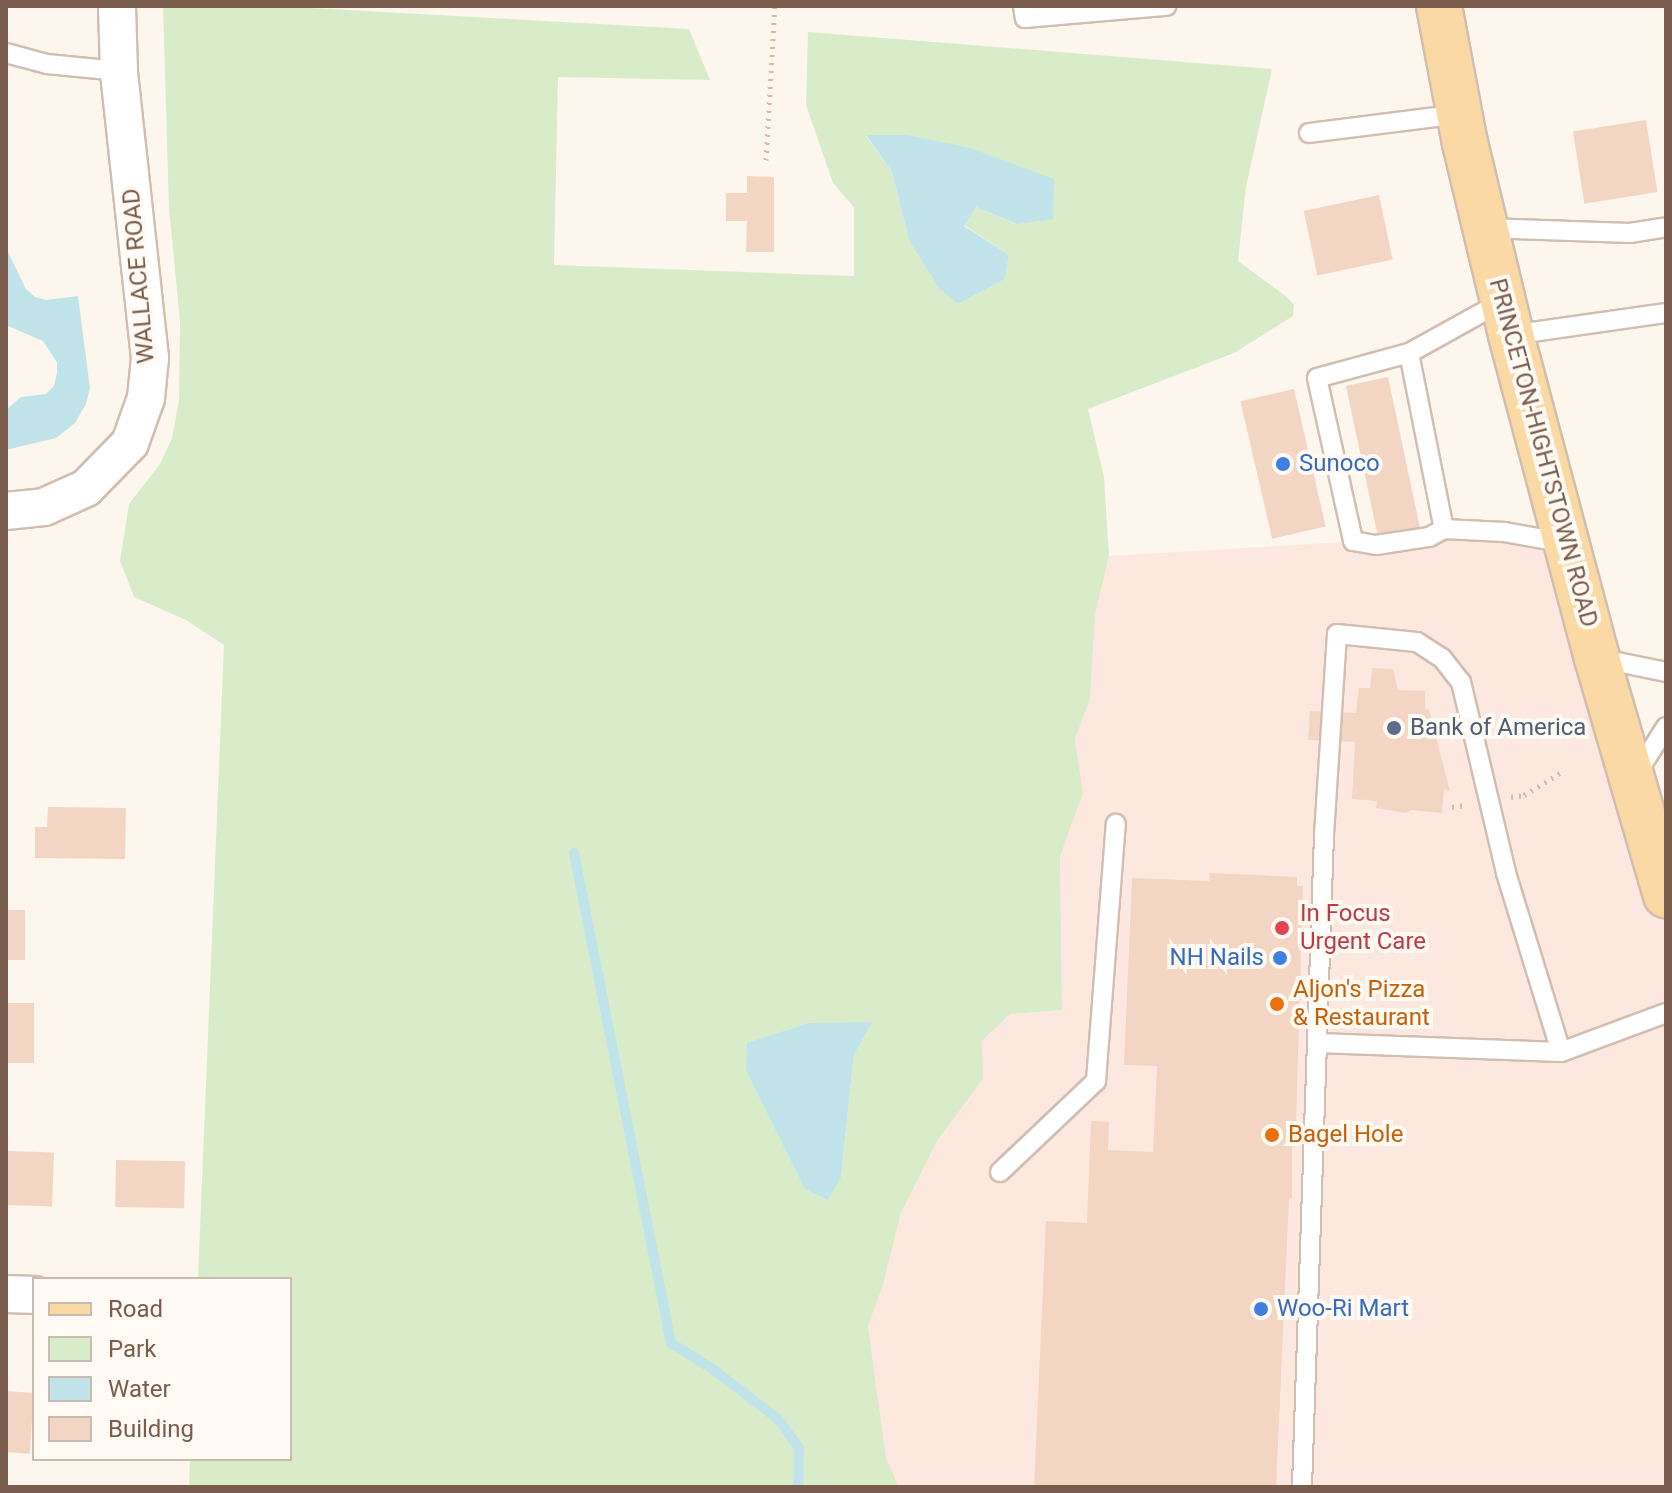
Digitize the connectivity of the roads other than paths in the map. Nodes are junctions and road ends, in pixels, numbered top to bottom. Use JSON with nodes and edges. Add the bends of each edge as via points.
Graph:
{"nodes":[{"id":1,"x":117,"y":6,"type":"edge"},
{"id":2,"x":1023,"y":6,"type":"edge"},
{"id":3,"x":1166,"y":6,"type":"edge"},
{"id":4,"x":1439,"y":6,"type":"edge"},
{"id":5,"x":6,"y":53,"type":"edge"},
{"id":6,"x":119,"y":71,"type":"junction"},
{"id":7,"x":1459,"y":114,"type":"junction"},
{"id":8,"x":1309,"y":133,"type":"dead end"},
{"id":9,"x":1666,"y":227,"type":"edge"},
{"id":10,"x":1485,"y":228,"type":"junction"},
{"id":11,"x":1666,"y":313,"type":"edge"},
{"id":12,"x":1507,"y":318,"type":"junction"},
{"id":13,"x":1409,"y":353,"type":"junction"},
{"id":14,"x":6,"y":511,"type":"edge"},
{"id":15,"x":1444,"y":529,"type":"junction"},
{"id":16,"x":1566,"y":543,"type":"junction"},
{"id":17,"x":1597,"y":658,"type":"junction"},
{"id":18,"x":1666,"y":672,"type":"edge"},
{"id":19,"x":1666,"y":727,"type":"edge"},
{"id":20,"x":1633,"y":778,"type":"junction"},
{"id":21,"x":1116,"y":824,"type":"dead end"},
{"id":22,"x":1666,"y":895,"type":"edge"},
{"id":23,"x":1666,"y":1013,"type":"edge"},
{"id":24,"x":1318,"y":1043,"type":"junction"},
{"id":25,"x":1561,"y":1052,"type":"junction"},
{"id":26,"x":1000,"y":1172,"type":"dead end"},
{"id":27,"x":6,"y":1294,"type":"edge"},
{"id":28,"x":32,"y":1295,"type":"edge"},
{"id":29,"x":1302,"y":1487,"type":"edge"}],
"edges":[{"from":1,"to":6,"type":"street","name":"WALLACE ROAD"},
{"from":2,"to":3,"type":"lane","via":[[1025,18]]},
{"from":4,"to":7,"type":"main road","name":"PRINCETON-HIGHTSTOWN ROAD"},
{"from":5,"to":6,"type":"lane","via":[[47,64]]},
{"from":6,"to":14,"type":"street","name":"WALLACE ROAD","via":[[150,358],[143,413],[130,443],[86,488],[60,502]]},
{"from":7,"to":8,"type":"lane"},
{"from":7,"to":10,"type":"main road","name":"PRINCETON-HIGHTSTOWN ROAD"},
{"from":9,"to":10,"type":"lane","via":[[1630,233]]},
{"from":10,"to":12,"type":"main road","name":"PRINCETON-HIGHTSTOWN ROAD"},
{"from":11,"to":12,"type":"lane"},
{"from":12,"to":13,"type":"lane"},
{"from":12,"to":16,"type":"main road","name":"PRINCETON-HIGHTSTOWN ROAD"},
{"from":13,"to":15,"type":"lane"},
{"from":13,"to":15,"type":"lane","via":[[1317,378],[1353,541],[1376,545],[1429,537]]},
{"from":15,"to":16,"type":"lane"},
{"from":16,"to":17,"type":"main road","name":"PRINCETON-HIGHTSTOWN ROAD"},
{"from":17,"to":18,"type":"lane"},
{"from":17,"to":20,"type":"main road","name":"PRINCETON-HIGHTSTOWN ROAD"},
{"from":19,"to":20,"type":"lane"},
{"from":20,"to":22,"type":"main road","name":"PRINCETON-HIGHTSTOWN ROAD"},
{"from":21,"to":26,"type":"lane","via":[[1096,1081]]},
{"from":23,"to":25,"type":"lane"},
{"from":24,"to":25,"type":"lane"},
{"from":24,"to":25,"type":"lane","via":[[1337,634],[1417,642],[1442,658],[1461,682],[1506,873]]},
{"from":24,"to":29,"type":"lane"},
{"from":27,"to":28,"type":"street"}]}
